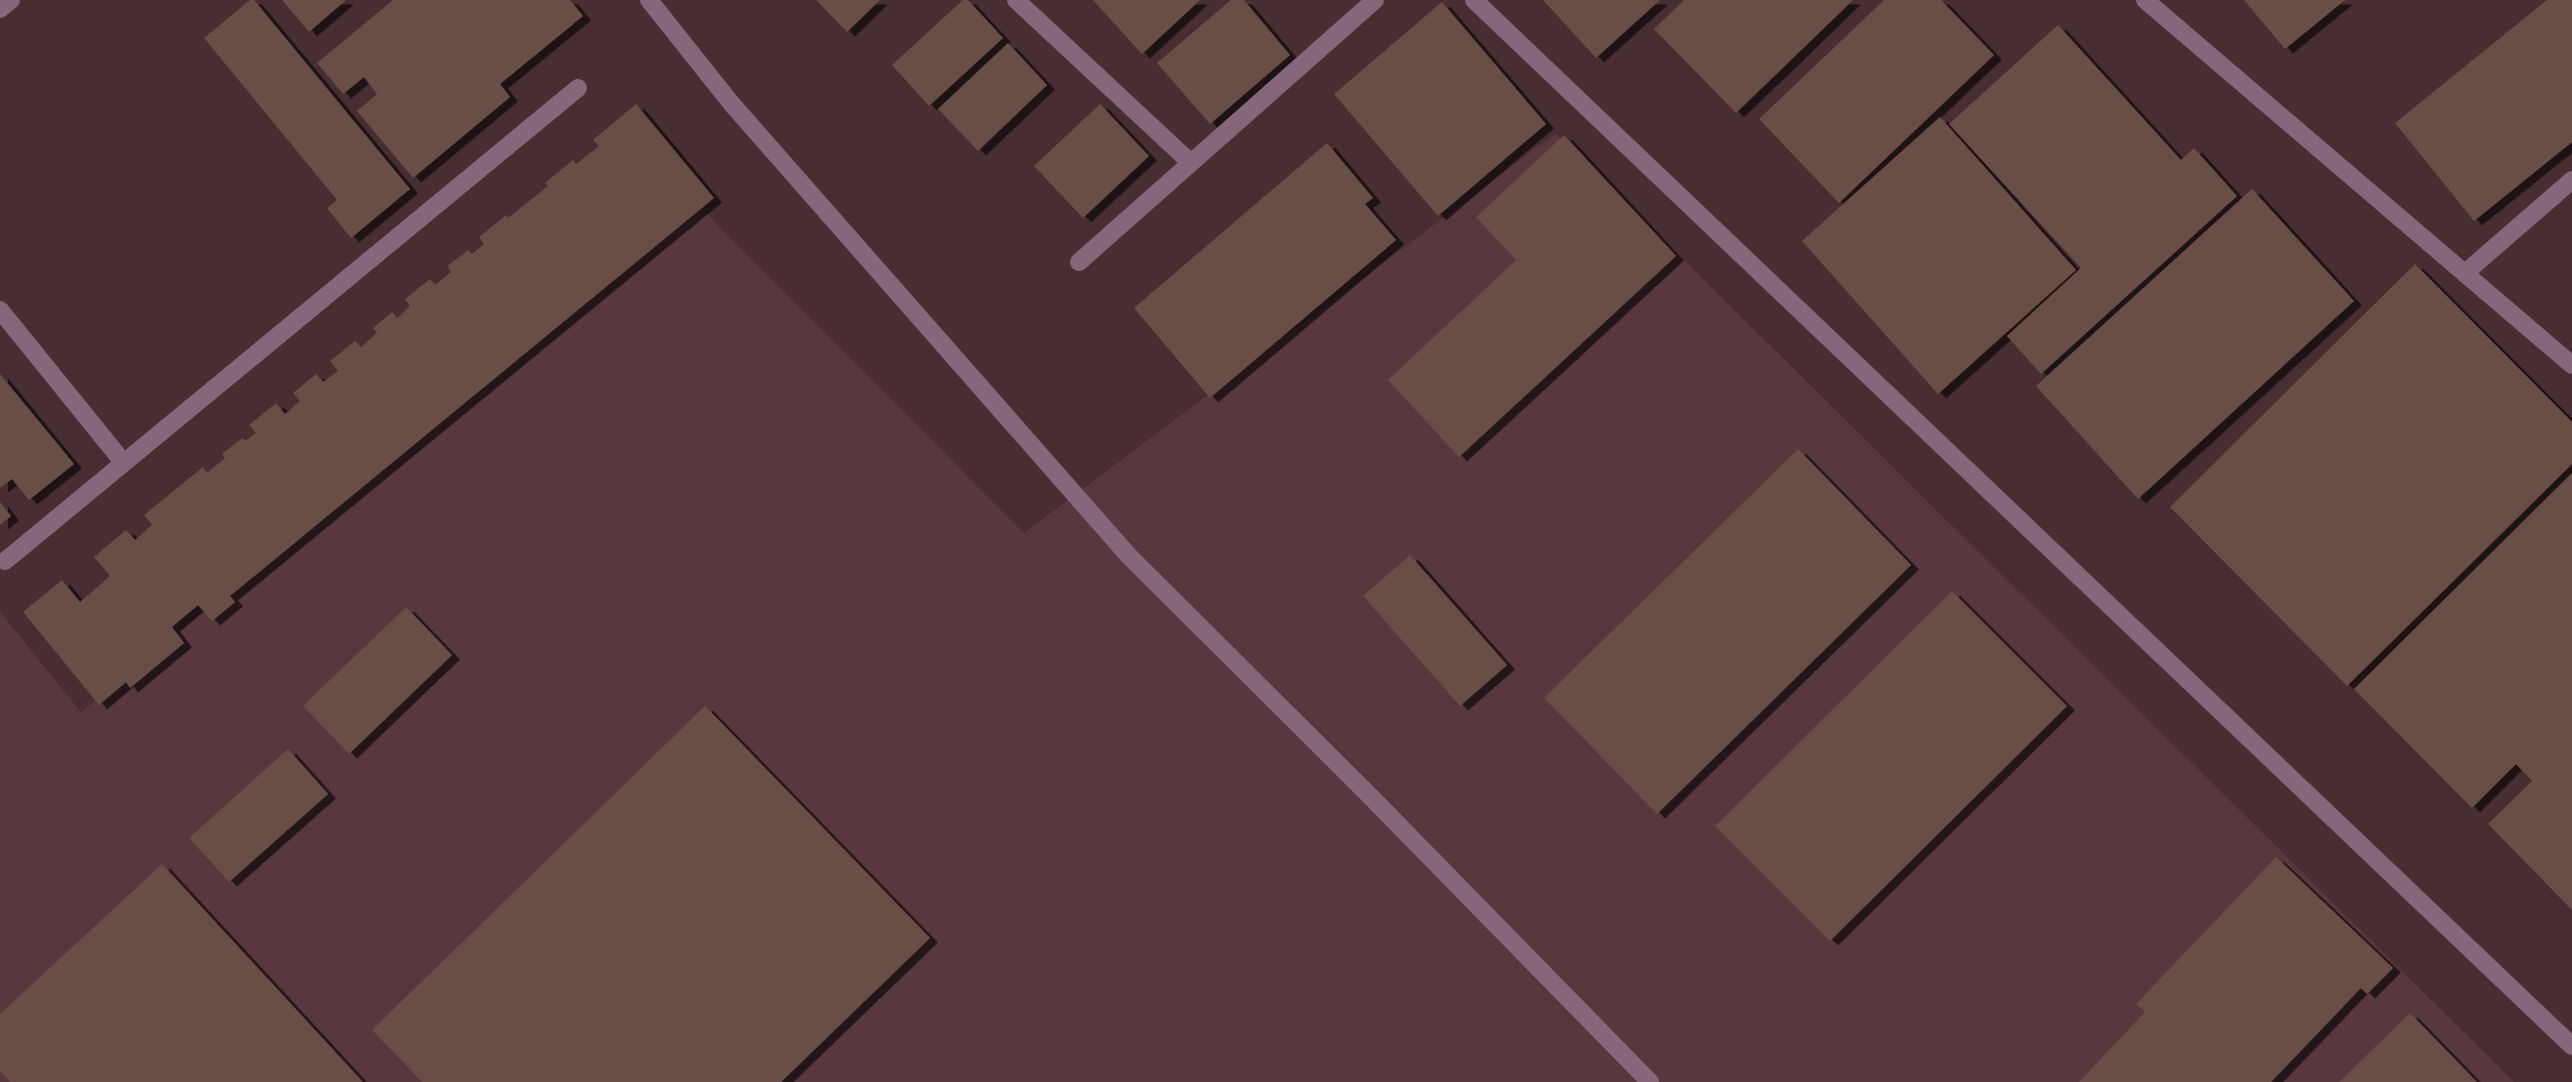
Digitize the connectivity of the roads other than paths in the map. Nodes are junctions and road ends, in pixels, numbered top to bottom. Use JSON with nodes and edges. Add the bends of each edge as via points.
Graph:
{"nodes":[{"id":1,"x":11,"y":0,"type":"edge"},
{"id":2,"x":649,"y":0,"type":"edge"},
{"id":3,"x":1016,"y":0,"type":"edge"},
{"id":4,"x":1375,"y":0,"type":"edge"},
{"id":5,"x":1474,"y":0,"type":"edge"},
{"id":6,"x":2145,"y":0,"type":"edge"},
{"id":7,"x":0,"y":9,"type":"edge"},
{"id":8,"x":578,"y":88,"type":"dead end"},
{"id":9,"x":1191,"y":163,"type":"junction"},
{"id":10,"x":2572,"y":180,"type":"edge"},
{"id":11,"x":1079,"y":262,"type":"dead end"},
{"id":12,"x":2465,"y":273,"type":"junction"},
{"id":13,"x":0,"y":310,"type":"edge"},
{"id":14,"x":2572,"y":365,"type":"edge"},
{"id":15,"x":122,"y":462,"type":"junction"},
{"id":16,"x":5,"y":561,"type":"dead end"},
{"id":17,"x":2572,"y":1046,"type":"edge"},
{"id":18,"x":1650,"y":1082,"type":"edge"}],
"edges":[{"from":1,"to":7,"type":"street"},
{"from":2,"to":18,"type":"street","via":[[731,103],[1128,555]]},
{"from":3,"to":9,"type":"street"},
{"from":4,"to":9,"type":"street"},
{"from":5,"to":17,"type":"street"},
{"from":6,"to":12,"type":"street"},
{"from":8,"to":15,"type":"street"},
{"from":9,"to":11,"type":"street"},
{"from":10,"to":12,"type":"street"},
{"from":12,"to":14,"type":"street"},
{"from":13,"to":15,"type":"street"},
{"from":15,"to":16,"type":"street"}]}
